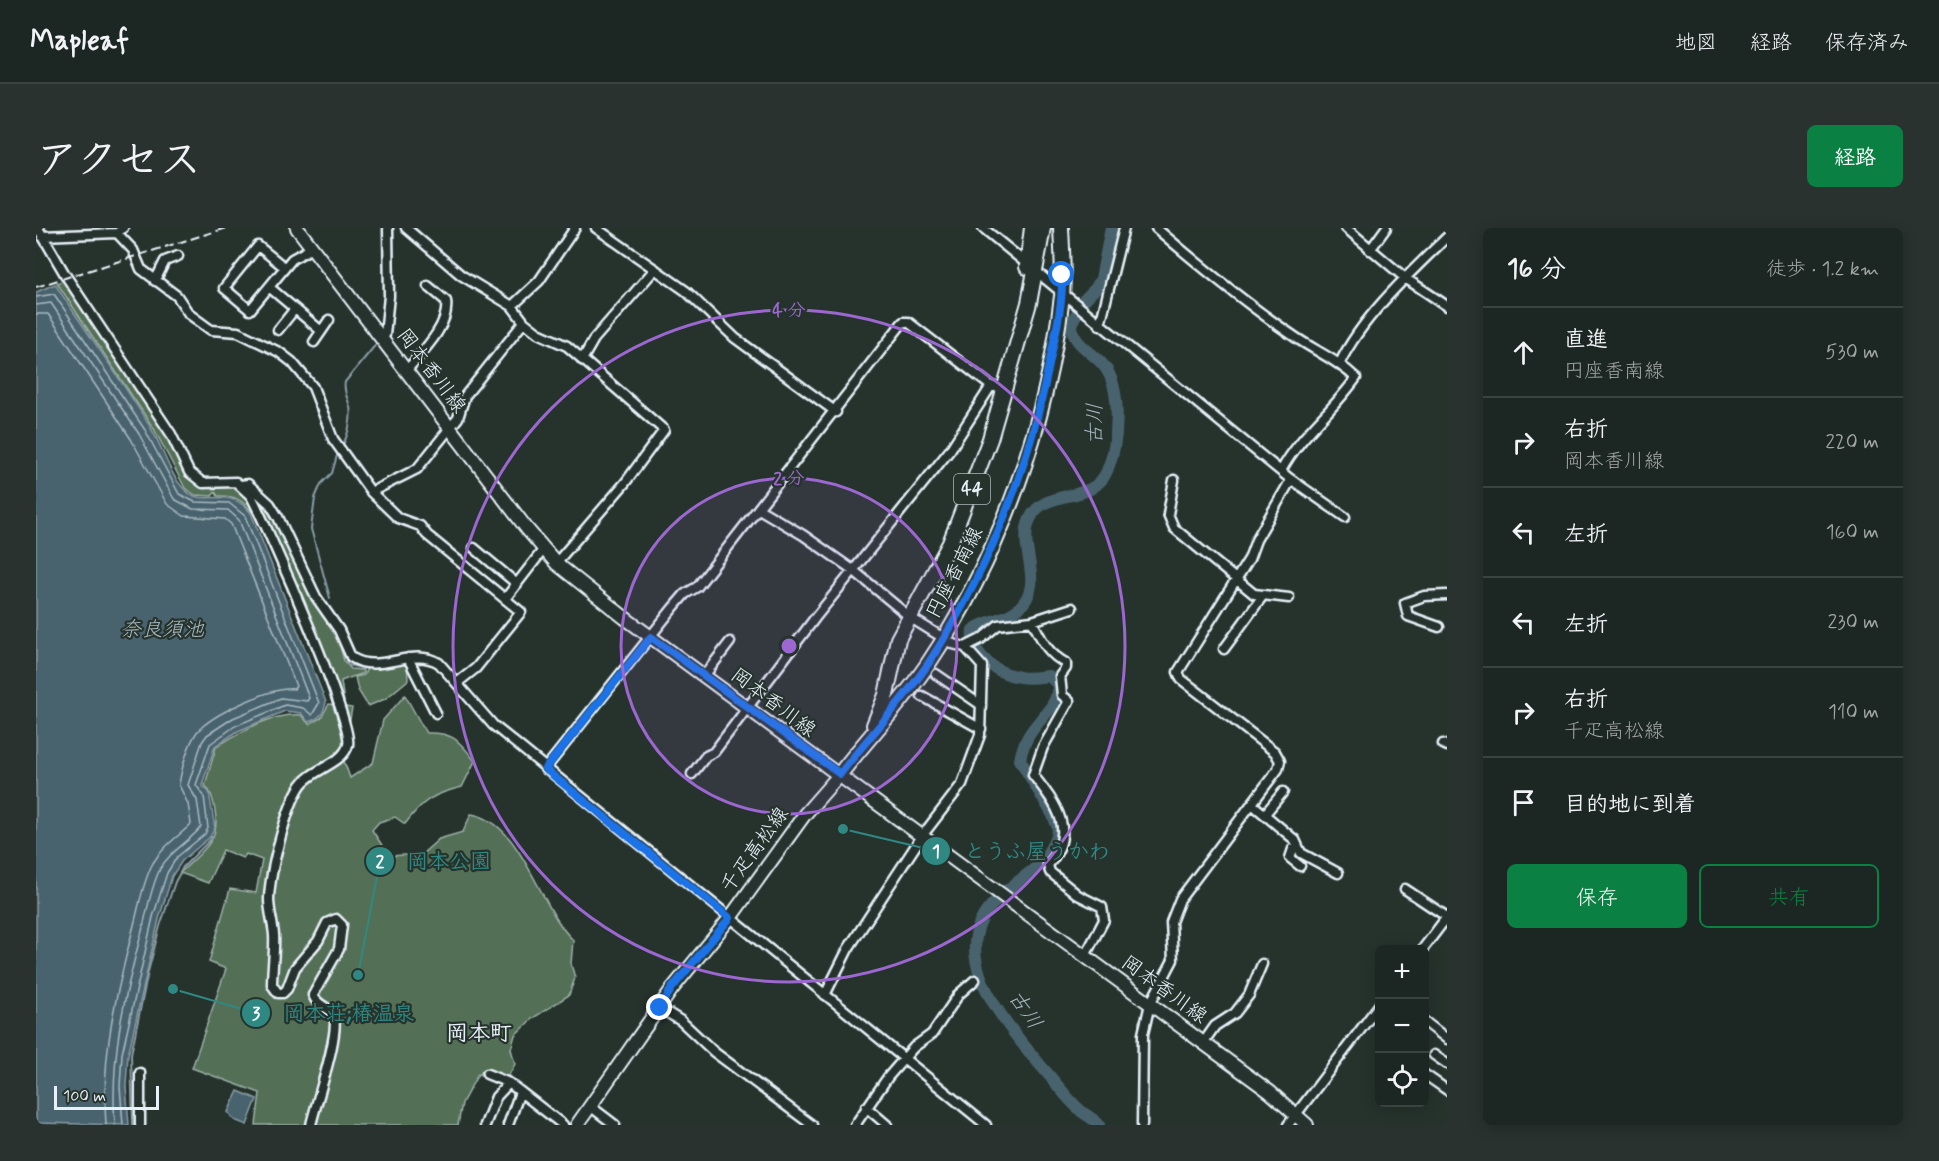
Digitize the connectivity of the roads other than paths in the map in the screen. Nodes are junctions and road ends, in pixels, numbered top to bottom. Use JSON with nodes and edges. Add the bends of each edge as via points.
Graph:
{"nodes":[{"id":1,"x":297,"y":228,"type":"edge"},
{"id":2,"x":388,"y":228,"type":"edge"},
{"id":3,"x":406,"y":228,"type":"edge"},
{"id":4,"x":575,"y":228,"type":"edge"},
{"id":5,"x":596,"y":228,"type":"edge"},
{"id":6,"x":983,"y":228,"type":"edge"},
{"id":7,"x":1032,"y":228,"type":"edge"},
{"id":8,"x":1043,"y":228,"type":"edge"},
{"id":9,"x":1061,"y":228,"type":"edge"},
{"id":10,"x":1124,"y":228,"type":"edge"},
{"id":11,"x":1156,"y":228,"type":"edge"},
{"id":12,"x":1346,"y":228,"type":"edge"},
{"id":13,"x":1386,"y":228,"type":"edge"},
{"id":14,"x":38,"y":230,"type":"edge"},
{"id":15,"x":120,"y":231,"type":"edge"},
{"id":16,"x":1447,"y":237,"type":"edge"},
{"id":17,"x":312,"y":248,"type":"junction"},
{"id":18,"x":1370,"y":250,"type":"junction"},
{"id":19,"x":178,"y":256,"type":"dead end"},
{"id":20,"x":284,"y":267,"type":"junction"},
{"id":21,"x":1031,"y":268,"type":"junction"},
{"id":22,"x":655,"y":269,"type":"junction"},
{"id":23,"x":1405,"y":278,"type":"junction"},
{"id":24,"x":155,"y":281,"type":"junction"},
{"id":25,"x":428,"y":286,"type":"dead end"},
{"id":26,"x":269,"y":287,"type":"junction"},
{"id":27,"x":1062,"y":294,"type":"junction"},
{"id":28,"x":512,"y":306,"type":"junction"},
{"id":29,"x":1447,"y":306,"type":"edge"},
{"id":30,"x":294,"y":310,"type":"junction"},
{"id":31,"x":329,"y":320,"type":"dead end"},
{"id":32,"x":524,"y":322,"type":"junction"},
{"id":33,"x":1100,"y":325,"type":"junction"},
{"id":34,"x":278,"y":330,"type":"dead end"},
{"id":35,"x":320,"y":330,"type":"junction"},
{"id":36,"x":382,"y":339,"type":"junction"},
{"id":37,"x":314,"y":342,"type":"dead end"},
{"id":38,"x":582,"y":360,"type":"junction"},
{"id":39,"x":1340,"y":363,"type":"junction"},
{"id":40,"x":406,"y":371,"type":"junction"},
{"id":41,"x":997,"y":388,"type":"junction"},
{"id":42,"x":836,"y":412,"type":"junction"},
{"id":43,"x":449,"y":427,"type":"junction"},
{"id":44,"x":1281,"y":471,"type":"junction"},
{"id":45,"x":1289,"y":478,"type":"junction"},
{"id":46,"x":1174,"y":480,"type":"dead end"},
{"id":47,"x":241,"y":485,"type":"junction"},
{"id":48,"x":371,"y":492,"type":"junction"},
{"id":49,"x":759,"y":509,"type":"junction"},
{"id":50,"x":1345,"y":517,"type":"dead end"},
{"id":51,"x":474,"y":548,"type":"dead end"},
{"id":52,"x":543,"y":550,"type":"junction"},
{"id":53,"x":556,"y":563,"type":"junction"},
{"id":54,"x":853,"y":570,"type":"junction"},
{"id":55,"x":1236,"y":580,"type":"junction"},
{"id":56,"x":517,"y":584,"type":"junction"},
{"id":57,"x":1447,"y":595,"type":"edge"},
{"id":58,"x":1262,"y":597,"type":"junction"},
{"id":59,"x":1290,"y":597,"type":"dead end"},
{"id":60,"x":505,"y":599,"type":"junction"},
{"id":61,"x":1072,"y":608,"type":"dead end"},
{"id":62,"x":911,"y":618,"type":"junction"},
{"id":63,"x":1032,"y":621,"type":"junction"},
{"id":64,"x":1439,"y":627,"type":"dead end"},
{"id":65,"x":651,"y":637,"type":"junction"},
{"id":66,"x":944,"y":638,"type":"junction"},
{"id":67,"x":730,"y":642,"type":"dead end"},
{"id":68,"x":970,"y":644,"type":"junction"},
{"id":69,"x":1224,"y":649,"type":"dead end"},
{"id":70,"x":408,"y":658,"type":"junction"},
{"id":71,"x":936,"y":674,"type":"dead end"},
{"id":72,"x":704,"y":676,"type":"junction"},
{"id":73,"x":457,"y":683,"type":"junction"},
{"id":74,"x":922,"y":696,"type":"dead end"},
{"id":75,"x":981,"y":705,"type":"junction"},
{"id":76,"x":747,"y":708,"type":"junction"},
{"id":77,"x":436,"y":712,"type":"dead end"},
{"id":78,"x":981,"y":729,"type":"junction"},
{"id":79,"x":868,"y":738,"type":"junction"},
{"id":80,"x":545,"y":769,"type":"junction"},
{"id":81,"x":692,"y":774,"type":"dead end"},
{"id":82,"x":840,"y":774,"type":"junction"},
{"id":83,"x":1283,"y":792,"type":"dead end"},
{"id":84,"x":1252,"y":804,"type":"junction"},
{"id":85,"x":1265,"y":814,"type":"junction"},
{"id":86,"x":922,"y":836,"type":"junction"},
{"id":87,"x":1298,"y":847,"type":"junction"},
{"id":88,"x":1300,"y":866,"type":"dead end"},
{"id":89,"x":1338,"y":873,"type":"dead end"},
{"id":90,"x":1404,"y":889,"type":"dead end"},
{"id":91,"x":730,"y":918,"type":"junction"},
{"id":92,"x":1426,"y":945,"type":"edge"},
{"id":93,"x":1085,"y":956,"type":"junction"},
{"id":94,"x":1262,"y":964,"type":"dead end"},
{"id":95,"x":975,"y":980,"type":"dead end"},
{"id":96,"x":825,"y":995,"type":"junction"},
{"id":97,"x":1150,"y":1004,"type":"junction"},
{"id":98,"x":660,"y":1008,"type":"junction"},
{"id":99,"x":1375,"y":1011,"type":"edge"},
{"id":100,"x":1429,"y":1024,"type":"edge"},
{"id":101,"x":1447,"y":1039,"type":"edge"},
{"id":102,"x":1203,"y":1043,"type":"junction"},
{"id":103,"x":1434,"y":1055,"type":"dead end"},
{"id":104,"x":904,"y":1060,"type":"junction"},
{"id":105,"x":1447,"y":1064,"type":"edge"},
{"id":106,"x":140,"y":1073,"type":"dead end"},
{"id":107,"x":487,"y":1074,"type":"dead end"},
{"id":108,"x":1429,"y":1077,"type":"edge"},
{"id":109,"x":509,"y":1083,"type":"junction"},
{"id":110,"x":1447,"y":1090,"type":"edge"},
{"id":111,"x":520,"y":1092,"type":"junction"},
{"id":112,"x":590,"y":1106,"type":"junction"},
{"id":113,"x":866,"y":1107,"type":"junction"},
{"id":114,"x":1296,"y":1114,"type":"junction"},
{"id":115,"x":140,"y":1125,"type":"edge"},
{"id":116,"x":311,"y":1125,"type":"edge"},
{"id":117,"x":485,"y":1125,"type":"edge"},
{"id":118,"x":508,"y":1125,"type":"edge"},
{"id":119,"x":562,"y":1125,"type":"edge"},
{"id":120,"x":577,"y":1125,"type":"edge"},
{"id":121,"x":615,"y":1125,"type":"edge"},
{"id":122,"x":812,"y":1125,"type":"edge"},
{"id":123,"x":855,"y":1125,"type":"edge"},
{"id":124,"x":887,"y":1125,"type":"edge"},
{"id":125,"x":986,"y":1125,"type":"edge"},
{"id":126,"x":1142,"y":1125,"type":"edge"},
{"id":127,"x":1288,"y":1125,"type":"edge"},
{"id":128,"x":1307,"y":1125,"type":"edge"}],
"edges":[{"from":1,"to":17,"type":"main road","name":"岡本香川線"},
{"from":2,"to":36,"type":"street","via":[[389,296]]},
{"from":3,"to":28,"type":"street","via":[[461,275]]},
{"from":4,"to":28,"type":"street","via":[[539,281]]},
{"from":5,"to":22,"type":"street"},
{"from":6,"to":21,"type":"street"},
{"from":7,"to":21,"type":"main road","number":"44"},
{"from":8,"to":21,"type":"main road","number":"44"},
{"from":9,"to":27,"type":"main road","name":"円座香南線","number":"44"},
{"from":10,"to":33,"type":"street"},
{"from":11,"to":39,"type":"street","via":[[1296,338]]},
{"from":12,"to":18,"type":"street"},
{"from":13,"to":18,"type":"street"},
{"from":14,"to":15,"type":"street"},
{"from":14,"to":47,"type":"street","via":[[171,434],[189,472],[203,483]]},
{"from":15,"to":24,"type":"street","via":[[141,269]]},
{"from":16,"to":23,"type":"street"},
{"from":17,"to":20,"type":"street"},
{"from":17,"to":36,"type":"main road","name":"岡本香川線"},
{"from":18,"to":23,"type":"street"},
{"from":19,"to":24,"type":"street","via":[[165,261]]},
{"from":20,"to":26,"type":"street"},
{"from":20,"to":26,"type":"street","via":[[258,246],[224,288],[250,310]]},
{"from":21,"to":27,"type":"street"},
{"from":21,"to":41,"type":"main road","name":"円座香南線","number":"44","via":[[1020,329]]},
{"from":22,"to":38,"type":"street","via":[[594,339]]},
{"from":22,"to":42,"type":"street","via":[[686,291],[735,338]]},
{"from":23,"to":29,"type":"street"},
{"from":23,"to":39,"type":"street","via":[[1348,346]]},
{"from":24,"to":48,"type":"street","via":[[177,296],[189,314],[211,330],[238,332],[292,362],[313,387],[333,439]]},
{"from":25,"to":40,"type":"street","via":[[446,301],[448,311]]},
{"from":26,"to":30,"type":"street"},
{"from":27,"to":33,"type":"street"},
{"from":27,"to":66,"type":"main road","name":"円座香南線","number":"44","via":[[1042,404],[1027,456],[988,557]]},
{"from":28,"to":32,"type":"street"},
{"from":30,"to":34,"type":"street"},
{"from":30,"to":35,"type":"street"},
{"from":31,"to":35,"type":"street"},
{"from":32,"to":38,"type":"street","via":[[567,346]]},
{"from":32,"to":43,"type":"street","via":[[465,396],[458,418]]},
{"from":33,"to":44,"type":"street"},
{"from":35,"to":37,"type":"street"},
{"from":36,"to":40,"type":"main road","name":"岡本香川線"},
{"from":38,"to":53,"type":"street","via":[[664,430],[625,483]]},
{"from":39,"to":44,"type":"street","via":[[1356,378]]},
{"from":40,"to":43,"type":"main road","name":"岡本香川線"},
{"from":41,"to":42,"type":"street","via":[[903,322]]},
{"from":41,"to":54,"type":"street"},
{"from":41,"to":62,"type":"main road","name":"円座香南線","number":"44","via":[[967,501]]},
{"from":42,"to":49,"type":"street"},
{"from":43,"to":48,"type":"street","via":[[417,469]]},
{"from":43,"to":52,"type":"main road","name":"岡本香川線"},
{"from":44,"to":45,"type":"street"},
{"from":45,"to":50,"type":"street"},
{"from":45,"to":55,"type":"street"},
{"from":46,"to":55,"type":"street","via":[[1169,521]]},
{"from":47,"to":70,"type":"street","via":[[248,484],[270,504],[351,657],[368,664]]},
{"from":47,"to":116,"type":"street","via":[[262,516],[349,734],[343,754],[311,774],[294,796],[279,845],[269,899],[274,934],[272,985],[278,993],[287,989],[295,968],[318,941],[327,923],[336,919],[342,925],[339,949],[313,995],[335,1021],[334,1039]]},
{"from":48,"to":60,"type":"street","via":[[398,518],[420,526]]},
{"from":49,"to":54,"type":"street"},
{"from":49,"to":65,"type":"street"},
{"from":51,"to":56,"type":"street"},
{"from":52,"to":53,"type":"main road","name":"岡本香川線"},
{"from":52,"to":56,"type":"street"},
{"from":53,"to":65,"type":"main road","name":"岡本香川線"},
{"from":54,"to":62,"type":"street"},
{"from":54,"to":76,"type":"street"},
{"from":55,"to":58,"type":"street"},
{"from":55,"to":84,"type":"street","via":[[1178,672],[1181,679],[1279,757],[1278,769]]},
{"from":56,"to":60,"type":"street"},
{"from":57,"to":64,"type":"street","via":[[1424,596],[1405,603],[1408,616]]},
{"from":58,"to":59,"type":"street"},
{"from":58,"to":69,"type":"street"},
{"from":60,"to":73,"type":"street","via":[[521,612],[476,668]]},
{"from":61,"to":63,"type":"street"},
{"from":62,"to":66,"type":"street"},
{"from":62,"to":79,"type":"main road","name":"円座香南線","number":"44","via":[[898,639],[886,695]]},
{"from":63,"to":68,"type":"street","via":[[998,625]]},
{"from":63,"to":93,"type":"street","via":[[1045,646],[1055,658],[1066,663],[1060,676],[1061,689],[1069,701],[1043,747],[1033,775],[1064,827],[1064,843],[1048,865],[1050,872],[1078,895],[1098,904],[1105,914]]},
{"from":65,"to":72,"type":"main road","name":"岡本香川線"},
{"from":65,"to":80,"type":"street"},
{"from":66,"to":68,"type":"street"},
{"from":66,"to":79,"type":"main road","name":"円座香南線","number":"44","via":[[903,697]]},
{"from":67,"to":72,"type":"street"},
{"from":68,"to":75,"type":"street","via":[[982,666]]},
{"from":70,"to":73,"type":"street","via":[[433,660]]},
{"from":70,"to":77,"type":"street"},
{"from":71,"to":75,"type":"street"},
{"from":72,"to":76,"type":"main road","name":"岡本香川線"},
{"from":73,"to":80,"type":"street","via":[[493,725]]},
{"from":74,"to":78,"type":"street"},
{"from":75,"to":78,"type":"street"},
{"from":76,"to":81,"type":"street"},
{"from":76,"to":82,"type":"main road","name":"岡本香川線"},
{"from":78,"to":86,"type":"street","via":[[962,784]]},
{"from":79,"to":82,"type":"main road","name":"円座香南線","number":"44"},
{"from":80,"to":91,"type":"street"},
{"from":82,"to":86,"type":"main road","name":"岡本香川線"},
{"from":82,"to":91,"type":"main road","name":"千疋高松線","via":[[805,814]]},
{"from":83,"to":85,"type":"street"},
{"from":84,"to":85,"type":"street"},
{"from":84,"to":97,"type":"street","via":[[1176,905],[1171,922],[1173,960]]},
{"from":85,"to":87,"type":"street","via":[[1296,840]]},
{"from":86,"to":93,"type":"main road","name":"岡本香川線"},
{"from":86,"to":96,"type":"street","via":[[848,949]]},
{"from":87,"to":88,"type":"street","via":[[1290,858]]},
{"from":87,"to":89,"type":"street","via":[[1305,856]]},
{"from":90,"to":92,"type":"street","via":[[1447,917]]},
{"from":91,"to":96,"type":"street"},
{"from":91,"to":98,"type":"main road","name":"千疋高松線"},
{"from":93,"to":97,"type":"main road","name":"岡本香川線"},
{"from":94,"to":102,"type":"street","via":[[1249,995],[1235,1013],[1215,1026]]},
{"from":95,"to":104,"type":"street","via":[[959,994],[932,1034]]},
{"from":96,"to":104,"type":"street"},
{"from":97,"to":102,"type":"main road","name":"岡本香川線"},
{"from":97,"to":126,"type":"street","via":[[1143,1034]]},
{"from":98,"to":112,"type":"main road","name":"千疋高松線"},
{"from":98,"to":122,"type":"street"},
{"from":99,"to":114,"type":"street"},
{"from":100,"to":101,"type":"street"},
{"from":102,"to":114,"type":"main road","name":"岡本香川線"},
{"from":103,"to":105,"type":"street"},
{"from":104,"to":113,"type":"street"},
{"from":104,"to":125,"type":"street"},
{"from":106,"to":115,"type":"street"},
{"from":107,"to":109,"type":"street"},
{"from":108,"to":110,"type":"street"},
{"from":109,"to":111,"type":"street"},
{"from":109,"to":117,"type":"street","via":[[496,1097]]},
{"from":111,"to":118,"type":"street"},
{"from":111,"to":119,"type":"street"},
{"from":112,"to":120,"type":"main road","name":"千疋高松線"},
{"from":112,"to":121,"type":"street"},
{"from":113,"to":123,"type":"street"},
{"from":113,"to":124,"type":"street"},
{"from":114,"to":127,"type":"street"},
{"from":114,"to":128,"type":"main road","name":"岡本香川線"}]}
